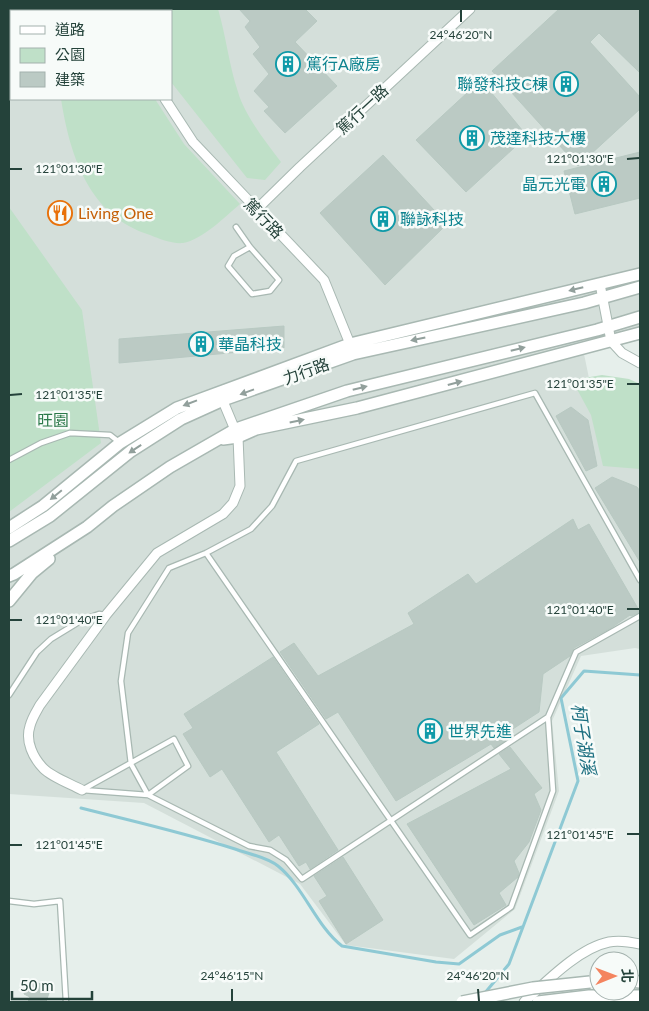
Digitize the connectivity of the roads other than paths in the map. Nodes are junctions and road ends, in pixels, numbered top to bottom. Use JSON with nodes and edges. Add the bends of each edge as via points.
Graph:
{"nodes":[{"id":1,"x":470,"y":9,"type":"edge"},
{"id":2,"x":166,"y":100,"type":"edge"},
{"id":3,"x":256,"y":210,"type":"junction"},
{"id":4,"x":236,"y":227,"type":"dead end"},
{"id":5,"x":250,"y":247,"type":"junction"},
{"id":6,"x":640,"y":274,"type":"edge"},
{"id":7,"x":600,"y":284,"type":"junction"},
{"id":8,"x":640,"y":287,"type":"edge"},
{"id":9,"x":602,"y":297,"type":"junction"},
{"id":10,"x":640,"y":317,"type":"edge"},
{"id":11,"x":608,"y":326,"type":"junction"},
{"id":12,"x":640,"y":333,"type":"edge"},
{"id":13,"x":611,"y":341,"type":"junction"},
{"id":14,"x":350,"y":344,"type":"junction"},
{"id":15,"x":640,"y":362,"type":"edge"},
{"id":16,"x":221,"y":396,"type":"junction"},
{"id":17,"x":237,"y":433,"type":"junction"},
{"id":18,"x":120,"y":443,"type":"junction"},
{"id":19,"x":9,"y":460,"type":"edge"},
{"id":20,"x":9,"y":528,"type":"edge"},
{"id":21,"x":87,"y":528,"type":"junction"},
{"id":22,"x":9,"y":541,"type":"edge"},
{"id":23,"x":206,"y":553,"type":"junction"},
{"id":24,"x":9,"y":576,"type":"edge"},
{"id":25,"x":640,"y":580,"type":"edge"},
{"id":26,"x":9,"y":601,"type":"edge"},
{"id":27,"x":106,"y":615,"type":"junction"},
{"id":28,"x":640,"y":616,"type":"edge"},
{"id":29,"x":9,"y":695,"type":"edge"},
{"id":30,"x":548,"y":717,"type":"junction"},
{"id":31,"x":131,"y":764,"type":"junction"},
{"id":32,"x":82,"y":790,"type":"junction"},
{"id":33,"x":148,"y":795,"type":"junction"},
{"id":34,"x":391,"y":821,"type":"junction"},
{"id":35,"x":9,"y":901,"type":"edge"},
{"id":36,"x":640,"y":944,"type":"edge"},
{"id":37,"x":589,"y":983,"type":"edge"},
{"id":38,"x":640,"y":996,"type":"edge"},
{"id":39,"x":66,"y":1002,"type":"edge"},
{"id":40,"x":462,"y":1002,"type":"edge"},
{"id":41,"x":524,"y":1002,"type":"edge"},
{"id":42,"x":538,"y":1002,"type":"edge"}],
"edges":[{"from":1,"to":3,"type":"street","name":"篤行一路"},
{"from":2,"to":3,"type":"street","name":"篤行路","via":[[193,142]]},
{"from":3,"to":14,"type":"street","name":"篤行路","via":[[324,280]]},
{"from":4,"to":5,"type":"lane"},
{"from":5,"to":5,"type":"lane","via":[[279,280],[270,292],[252,294],[228,266],[234,256]]},
{"from":6,"to":7,"type":"street","name":"力行路"},
{"from":7,"to":9,"type":"street"},
{"from":7,"to":14,"type":"street","name":"力行路","one_way":true},
{"from":8,"to":9,"type":"street","name":"力行路"},
{"from":9,"to":11,"type":"street"},
{"from":9,"to":16,"type":"street","name":"力行路","one_way":true,"via":[[353,354]]},
{"from":10,"to":11,"type":"street","name":"力行路"},
{"from":11,"to":13,"type":"street"},
{"from":17,"to":11,"type":"street","name":"力行路","one_way":true,"via":[[347,391]]},
{"from":12,"to":13,"type":"street","name":"力行路"},
{"from":13,"to":15,"type":"street","via":[[622,353]]},
{"from":17,"to":13,"type":"street","name":"力行路","one_way":true,"via":[[357,408]]},
{"from":14,"to":16,"type":"street","name":"力行路"},
{"from":16,"to":17,"type":"street"},
{"from":16,"to":18,"type":"street","name":"力行路","one_way":true,"via":[[177,408]]},
{"from":16,"to":22,"type":"street","name":"力行路","one_way":true,"via":[[139,446],[50,516]]},
{"from":17,"to":21,"type":"street","name":"力行路","via":[[216,440],[162,473]]},
{"from":17,"to":27,"type":"street","via":[[240,486],[233,503],[223,514],[156,552]]},
{"from":18,"to":19,"type":"lane","via":[[110,435],[70,433],[41,443]]},
{"from":18,"to":20,"type":"street","name":"力行路","one_way":true,"via":[[43,506]]},
{"from":21,"to":24,"type":"street","name":"力行路"},
{"from":21,"to":26,"type":"street","via":[[32,573]]},
{"from":23,"to":25,"type":"lane","via":[[251,529],[272,506],[296,460],[535,393]]},
{"from":23,"to":31,"type":"lane","via":[[169,568],[128,633],[122,681]]},
{"from":23,"to":34,"type":"lane"},
{"from":27,"to":29,"type":"lane","via":[[82,620],[51,639],[37,652]]},
{"from":27,"to":32,"type":"street","via":[[40,705],[29,728],[31,749],[44,769]]},
{"from":28,"to":30,"type":"lane","via":[[576,652]]},
{"from":30,"to":34,"type":"lane"},
{"from":30,"to":34,"type":"lane","via":[[553,791],[511,908],[470,935]]},
{"from":31,"to":32,"type":"lane"},
{"from":31,"to":33,"type":"lane"},
{"from":31,"to":33,"type":"lane","via":[[174,739],[188,766]]},
{"from":32,"to":33,"type":"lane"},
{"from":33,"to":34,"type":"lane","via":[[249,846],[270,850],[286,860],[302,880]]},
{"from":35,"to":39,"type":"lane","via":[[34,904],[60,901]]},
{"from":36,"to":41,"type":"street","via":[[609,942],[595,947],[562,968]]},
{"from":37,"to":40,"type":"street","bridge":true,"via":[[534,988]]},
{"from":38,"to":42,"type":"street","via":[[589,996]]}]}
